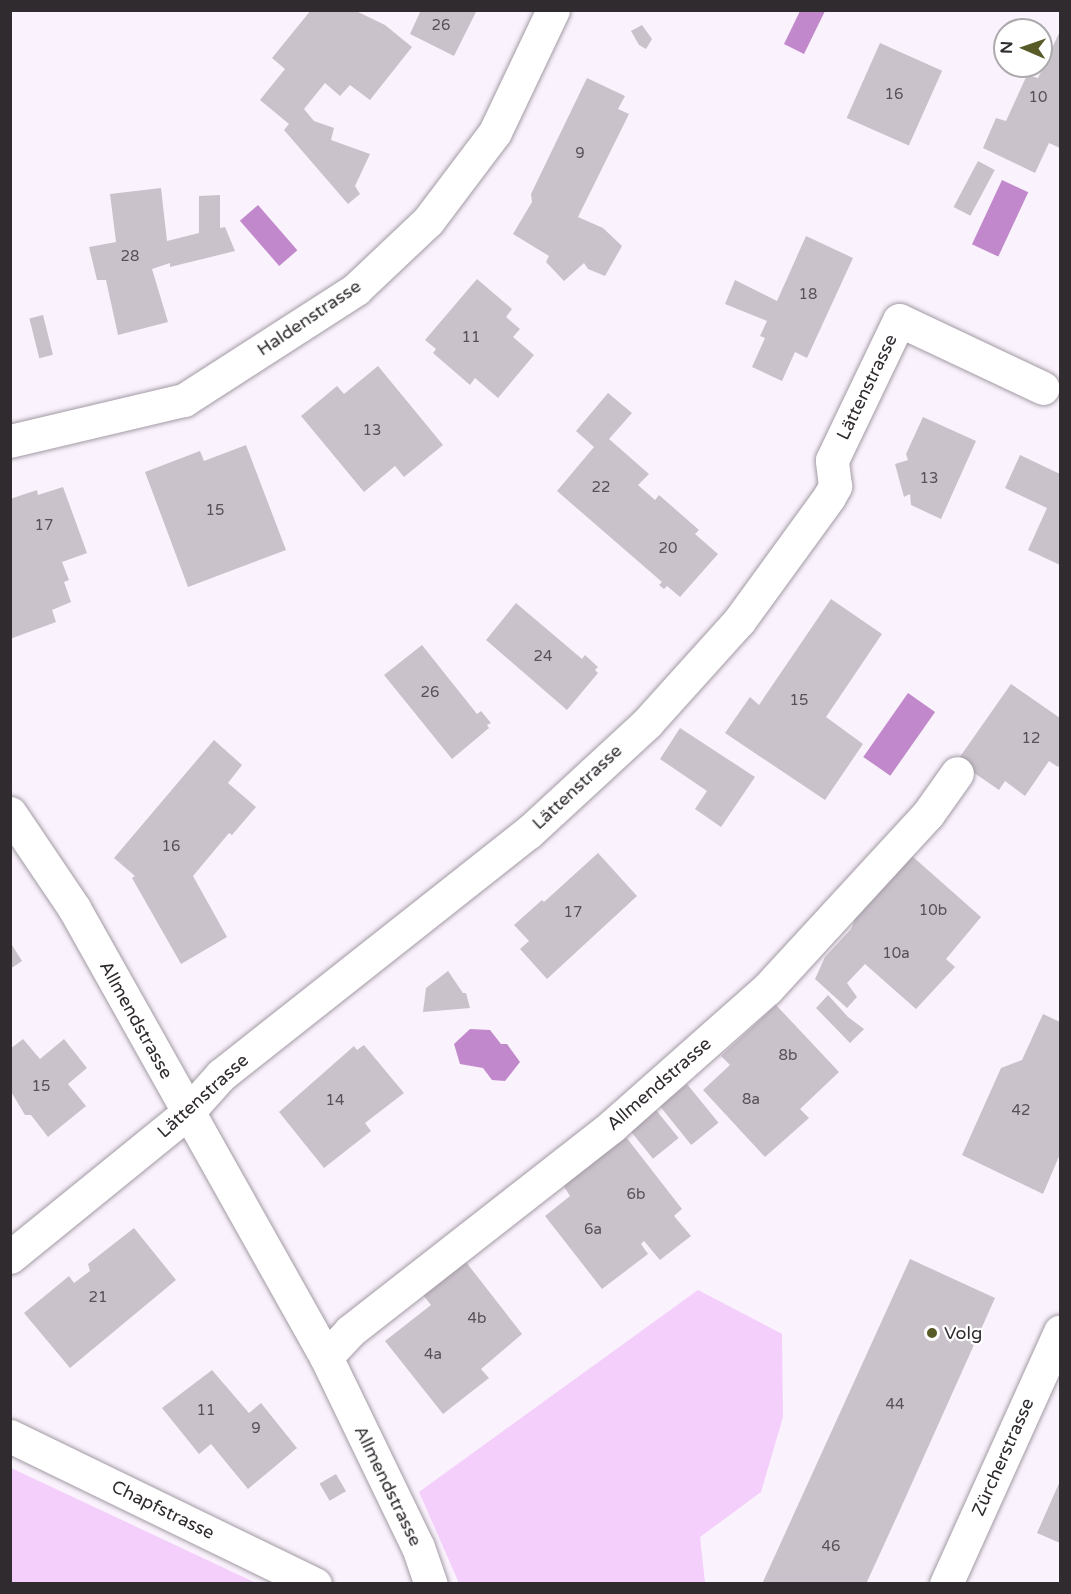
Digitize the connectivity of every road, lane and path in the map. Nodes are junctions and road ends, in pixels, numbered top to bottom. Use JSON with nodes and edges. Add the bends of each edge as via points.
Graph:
{"nodes":[{"id":1,"x":553,"y":10,"type":"edge"},
{"id":2,"x":1043,"y":388,"type":"dead end"},
{"id":3,"x":10,"y":441,"type":"edge"},
{"id":4,"x":957,"y":773,"type":"dead end"},
{"id":5,"x":10,"y":813,"type":"edge"},
{"id":6,"x":187,"y":1113,"type":"junction"},
{"id":7,"x":10,"y":1257,"type":"edge"},
{"id":8,"x":1060,"y":1330,"type":"edge"},
{"id":9,"x":326,"y":1357,"type":"junction"},
{"id":10,"x":10,"y":1436,"type":"edge"},
{"id":11,"x":315,"y":1584,"type":"edge"},
{"id":12,"x":431,"y":1584,"type":"edge"},
{"id":13,"x":946,"y":1584,"type":"edge"}],
"edges":[{"from":1,"to":3,"type":"street","name":"Haldenstrasse","via":[[495,132],[428,221],[356,289],[184,400]]},
{"from":2,"to":6,"type":"street","name":"Lättenstrasse","via":[[899,320],[832,460],[835,486],[739,621],[647,723],[528,832],[221,1076]]},
{"from":4,"to":9,"type":"street","name":"Allmendstrasse","via":[[928,814],[767,989],[612,1126],[350,1331]]},
{"from":5,"to":6,"type":"street","name":"Allmendstrasse","via":[[74,908]]},
{"from":6,"to":7,"type":"street","name":"Lättenstrasse"},
{"from":6,"to":9,"type":"street","name":"Allmendstrasse"},
{"from":8,"to":13,"type":"street","name":"Zürcherstrasse"},
{"from":9,"to":12,"type":"street","name":"Allmendstrasse","via":[[418,1547]]},
{"from":10,"to":11,"type":"street","name":"Chapfstrasse"}]}
